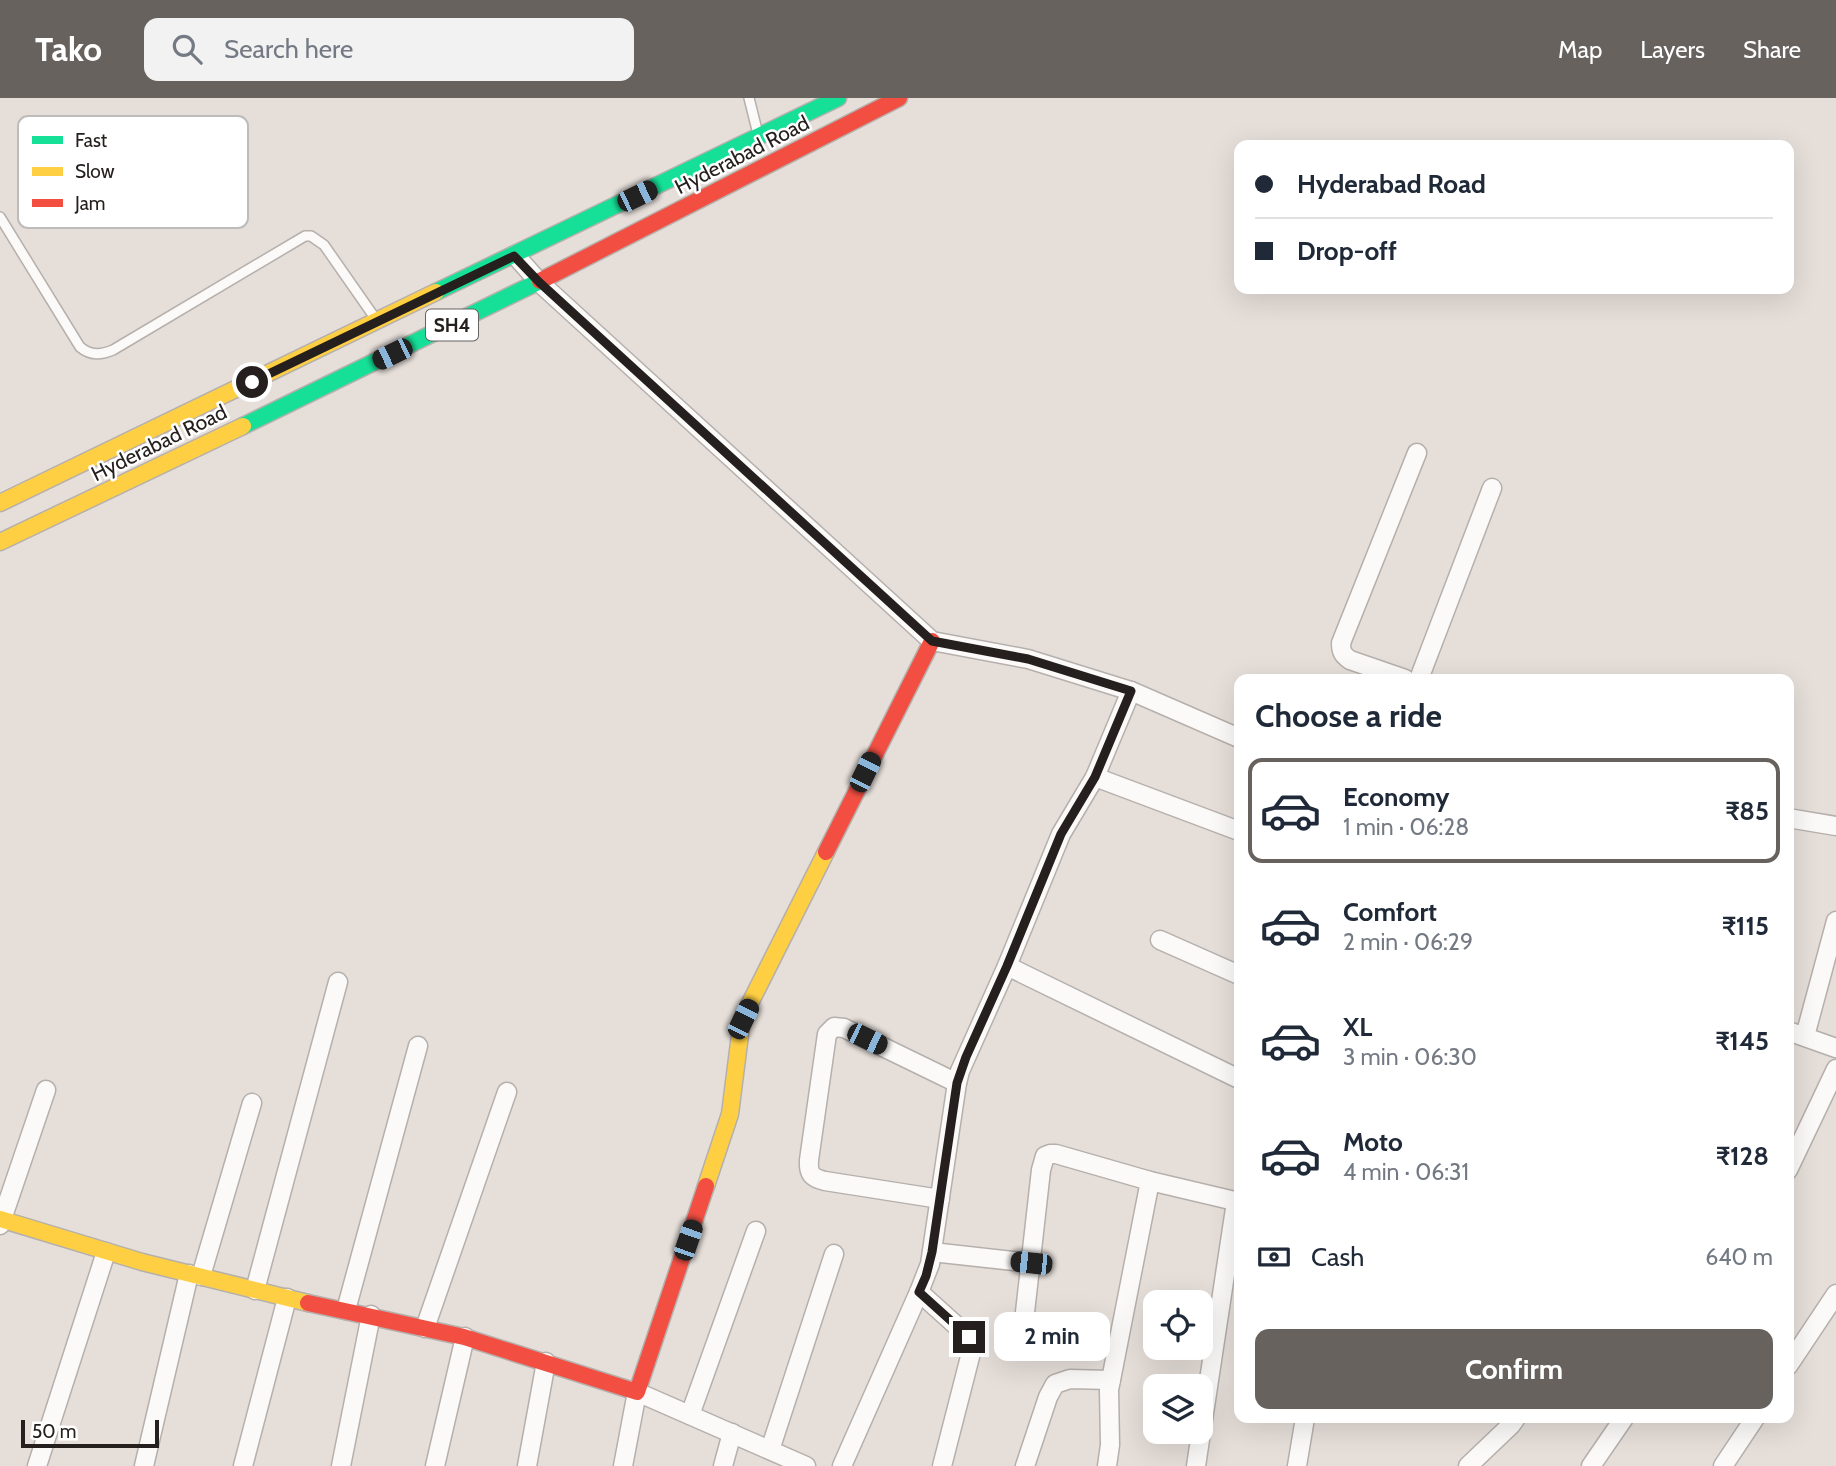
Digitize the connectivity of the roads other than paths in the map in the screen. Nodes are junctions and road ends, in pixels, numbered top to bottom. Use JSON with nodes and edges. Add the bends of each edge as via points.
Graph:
{"nodes":[{"id":1,"x":749,"y":98,"type":"edge"},
{"id":2,"x":838,"y":98,"type":"edge"},
{"id":3,"x":899,"y":98,"type":"edge"},
{"id":4,"x":759,"y":136,"type":"junction"},
{"id":5,"x":0,"y":217,"type":"edge"},
{"id":6,"x":514,"y":256,"type":"junction"},
{"id":7,"x":539,"y":282,"type":"junction"},
{"id":8,"x":377,"y":321,"type":"junction"},
{"id":9,"x":1417,"y":453,"type":"dead end"},
{"id":10,"x":1492,"y":488,"type":"dead end"},
{"id":11,"x":0,"y":503,"type":"edge"},
{"id":12,"x":0,"y":542,"type":"edge"},
{"id":13,"x":932,"y":641,"type":"junction"},
{"id":14,"x":1391,"y":674,"type":"edge"},
{"id":15,"x":1421,"y":674,"type":"edge"},
{"id":16,"x":1131,"y":691,"type":"junction"},
{"id":17,"x":1234,"y":736,"type":"edge"},
{"id":18,"x":1095,"y":777,"type":"junction"},
{"id":19,"x":1794,"y":819,"type":"edge"},
{"id":20,"x":1836,"y":827,"type":"edge"},
{"id":21,"x":1234,"y":829,"type":"edge"},
{"id":22,"x":1836,"y":921,"type":"edge"},
{"id":23,"x":1160,"y":940,"type":"dead end"},
{"id":24,"x":1007,"y":966,"type":"junction"},
{"id":25,"x":1234,"y":973,"type":"edge"},
{"id":26,"x":338,"y":982,"type":"dead end"},
{"id":27,"x":1797,"y":1033,"type":"edge"},
{"id":28,"x":418,"y":1046,"type":"dead end"},
{"id":29,"x":1836,"y":1048,"type":"edge"},
{"id":30,"x":1836,"y":1069,"type":"edge"},
{"id":31,"x":1234,"y":1077,"type":"edge"},
{"id":32,"x":957,"y":1083,"type":"junction"},
{"id":33,"x":46,"y":1090,"type":"dead end"},
{"id":34,"x":507,"y":1092,"type":"dead end"},
{"id":35,"x":252,"y":1103,"type":"dead end"},
{"id":36,"x":1794,"y":1157,"type":"edge"},
{"id":37,"x":1150,"y":1181,"type":"junction"},
{"id":38,"x":940,"y":1199,"type":"junction"},
{"id":39,"x":1234,"y":1201,"type":"edge"},
{"id":40,"x":1,"y":1221,"type":"edge"},
{"id":41,"x":1234,"y":1227,"type":"edge"},
{"id":42,"x":756,"y":1231,"type":"dead end"},
{"id":43,"x":106,"y":1252,"type":"junction"},
{"id":44,"x":932,"y":1252,"type":"junction"},
{"id":45,"x":834,"y":1254,"type":"dead end"},
{"id":46,"x":1031,"y":1263,"type":"junction"},
{"id":47,"x":195,"y":1275,"type":"junction"},
{"id":48,"x":255,"y":1290,"type":"junction"},
{"id":49,"x":919,"y":1292,"type":"junction"},
{"id":50,"x":1836,"y":1294,"type":"edge"},
{"id":51,"x":287,"y":1298,"type":"junction"},
{"id":52,"x":346,"y":1310,"type":"junction"},
{"id":53,"x":371,"y":1315,"type":"junction"},
{"id":54,"x":1024,"y":1321,"type":"dead end"},
{"id":55,"x":425,"y":1328,"type":"junction"},
{"id":56,"x":465,"y":1337,"type":"junction"},
{"id":57,"x":1794,"y":1357,"type":"edge"},
{"id":58,"x":546,"y":1362,"type":"junction"},
{"id":59,"x":1111,"y":1380,"type":"junction"},
{"id":60,"x":637,"y":1392,"type":"junction"},
{"id":61,"x":690,"y":1415,"type":"junction"},
{"id":62,"x":1304,"y":1423,"type":"edge"},
{"id":63,"x":1512,"y":1423,"type":"edge"},
{"id":64,"x":1621,"y":1423,"type":"edge"},
{"id":65,"x":1752,"y":1423,"type":"edge"},
{"id":66,"x":732,"y":1433,"type":"junction"},
{"id":67,"x":769,"y":1450,"type":"junction"},
{"id":68,"x":37,"y":1466,"type":"edge"},
{"id":69,"x":144,"y":1466,"type":"edge"},
{"id":70,"x":243,"y":1466,"type":"edge"},
{"id":71,"x":341,"y":1466,"type":"edge"},
{"id":72,"x":435,"y":1466,"type":"edge"},
{"id":73,"x":527,"y":1466,"type":"edge"},
{"id":74,"x":623,"y":1466,"type":"edge"},
{"id":75,"x":723,"y":1466,"type":"edge"},
{"id":76,"x":804,"y":1466,"type":"edge"},
{"id":77,"x":842,"y":1466,"type":"edge"},
{"id":78,"x":942,"y":1466,"type":"edge"},
{"id":79,"x":1025,"y":1466,"type":"edge"},
{"id":80,"x":1107,"y":1466,"type":"edge"},
{"id":81,"x":1196,"y":1466,"type":"edge"},
{"id":82,"x":1297,"y":1466,"type":"edge"},
{"id":83,"x":1468,"y":1466,"type":"edge"},
{"id":84,"x":1591,"y":1466,"type":"edge"},
{"id":85,"x":1723,"y":1466,"type":"edge"}],
"edges":[{"from":1,"to":4,"type":"lane"},
{"from":2,"to":4,"type":"main road","name":"Hyderabad Road","number":"SH4"},
{"from":3,"to":7,"type":"main road","name":"Hyderabad Road","number":"SH4"},
{"from":4,"to":6,"type":"main road","name":"Hyderabad Road","number":"SH4"},
{"from":5,"to":8,"type":"lane","via":[[86,352],[113,350],[305,236],[324,245]]},
{"from":6,"to":7,"type":"street"},
{"from":6,"to":8,"type":"main road","name":"Hyderabad Road","number":"SH4"},
{"from":7,"to":12,"type":"main road","name":"Hyderabad Road","number":"SH4"},
{"from":7,"to":13,"type":"street"},
{"from":8,"to":11,"type":"main road","name":"Hyderabad Road","number":"SH4"},
{"from":9,"to":14,"type":"street","via":[[1341,643],[1341,651],[1350,660]]},
{"from":10,"to":15,"type":"street"},
{"from":13,"to":16,"type":"street","via":[[1028,659]]},
{"from":13,"to":60,"type":"main road","via":[[743,1019],[730,1114]]},
{"from":16,"to":17,"type":"street"},
{"from":16,"to":18,"type":"street"},
{"from":18,"to":21,"type":"street"},
{"from":18,"to":24,"type":"street","via":[[1061,834]]},
{"from":19,"to":20,"type":"street"},
{"from":22,"to":27,"type":"street"},
{"from":23,"to":25,"type":"street"},
{"from":24,"to":31,"type":"street"},
{"from":24,"to":32,"type":"street"},
{"from":26,"to":48,"type":"street"},
{"from":27,"to":29,"type":"street"},
{"from":28,"to":52,"type":"street"},
{"from":30,"to":36,"type":"street"},
{"from":32,"to":38,"type":"street"},
{"from":32,"to":38,"type":"street","via":[[844,1028],[834,1027],[827,1034],[810,1175]]},
{"from":33,"to":40,"type":"street"},
{"from":34,"to":55,"type":"street"},
{"from":35,"to":47,"type":"street"},
{"from":37,"to":39,"type":"street"},
{"from":37,"to":46,"type":"street","via":[[1056,1154],[1045,1156]]},
{"from":37,"to":59,"type":"street"},
{"from":38,"to":44,"type":"street"},
{"from":40,"to":43,"type":"main road"},
{"from":41,"to":81,"type":"street"},
{"from":42,"to":61,"type":"street"},
{"from":43,"to":47,"type":"main road"},
{"from":43,"to":68,"type":"street"},
{"from":44,"to":46,"type":"street"},
{"from":44,"to":49,"type":"street"},
{"from":45,"to":67,"type":"street"},
{"from":46,"to":54,"type":"street"},
{"from":47,"to":48,"type":"main road"},
{"from":47,"to":69,"type":"street"},
{"from":48,"to":51,"type":"main road"},
{"from":49,"to":77,"type":"street"},
{"from":49,"to":78,"type":"street","via":[[972,1343]]},
{"from":50,"to":57,"type":"street"},
{"from":51,"to":52,"type":"main road"},
{"from":51,"to":70,"type":"street"},
{"from":52,"to":53,"type":"main road"},
{"from":53,"to":55,"type":"main road"},
{"from":53,"to":71,"type":"street"},
{"from":55,"to":56,"type":"main road"},
{"from":56,"to":58,"type":"main road"},
{"from":56,"to":72,"type":"street"},
{"from":58,"to":60,"type":"main road"},
{"from":58,"to":73,"type":"street"},
{"from":59,"to":79,"type":"street","via":[[1070,1379],[1055,1384]]},
{"from":59,"to":80,"type":"street"},
{"from":60,"to":61,"type":"street"},
{"from":60,"to":74,"type":"street"},
{"from":61,"to":66,"type":"street"},
{"from":62,"to":82,"type":"street"},
{"from":63,"to":83,"type":"street"},
{"from":64,"to":84,"type":"street"},
{"from":65,"to":85,"type":"street"},
{"from":66,"to":67,"type":"street"},
{"from":66,"to":75,"type":"street"},
{"from":67,"to":76,"type":"street"}]}
